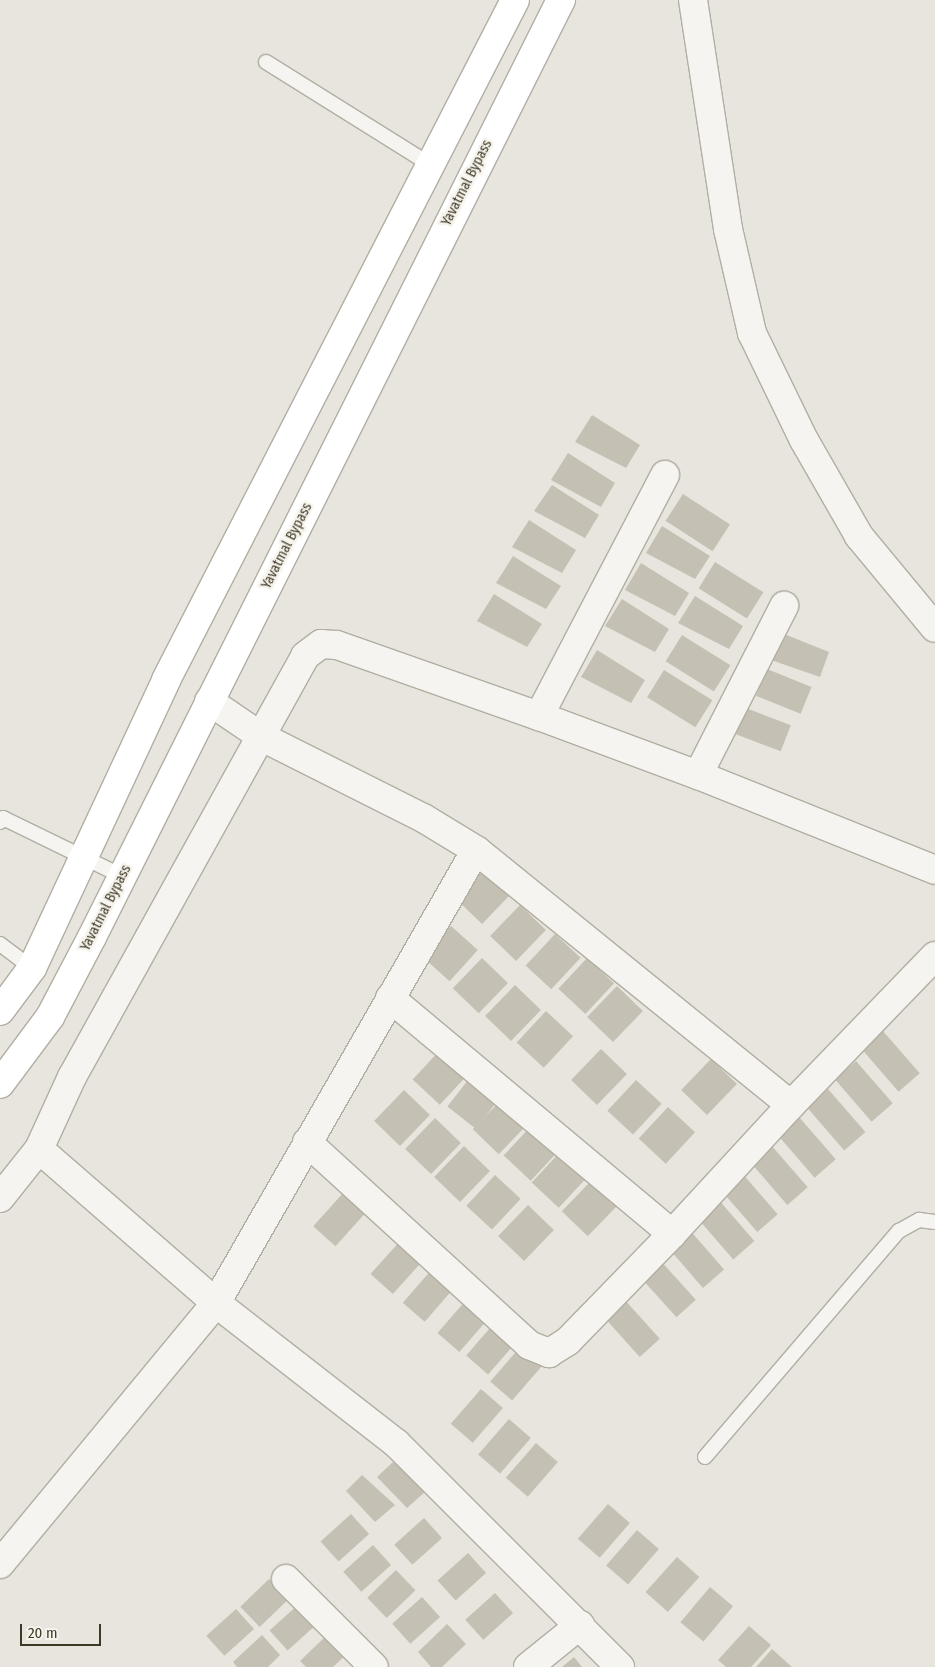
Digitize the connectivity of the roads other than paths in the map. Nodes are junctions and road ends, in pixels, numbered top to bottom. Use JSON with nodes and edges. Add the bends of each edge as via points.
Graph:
{"nodes":[{"id":1,"x":515,"y":0,"type":"edge"},
{"id":2,"x":561,"y":0,"type":"edge"},
{"id":3,"x":693,"y":0,"type":"edge"},
{"id":4,"x":266,"y":62,"type":"dead end"},
{"id":5,"x":431,"y":165,"type":"junction"},
{"id":6,"x":665,"y":475,"type":"dead end"},
{"id":7,"x":784,"y":606,"type":"dead end"},
{"id":8,"x":935,"y":628,"type":"edge"},
{"id":9,"x":209,"y":701,"type":"junction"},
{"id":10,"x":539,"y":716,"type":"junction"},
{"id":11,"x":262,"y":737,"type":"junction"},
{"id":12,"x":698,"y":775,"type":"junction"},
{"id":13,"x":0,"y":822,"type":"edge"},
{"id":14,"x":476,"y":850,"type":"junction"},
{"id":15,"x":83,"y":858,"type":"junction"},
{"id":16,"x":935,"y":870,"type":"edge"},
{"id":17,"x":122,"y":876,"type":"junction"},
{"id":18,"x":0,"y":944,"type":"edge"},
{"id":19,"x":935,"y":956,"type":"edge"},
{"id":20,"x":32,"y":968,"type":"junction"},
{"id":21,"x":390,"y":998,"type":"junction"},
{"id":22,"x":0,"y":1011,"type":"edge"},
{"id":23,"x":0,"y":1084,"type":"edge"},
{"id":24,"x":791,"y":1104,"type":"junction"},
{"id":25,"x":307,"y":1142,"type":"junction"},
{"id":26,"x":39,"y":1150,"type":"junction"},
{"id":27,"x":0,"y":1198,"type":"edge"},
{"id":28,"x":935,"y":1222,"type":"edge"},
{"id":29,"x":672,"y":1234,"type":"junction"},
{"id":30,"x":216,"y":1303,"type":"junction"},
{"id":31,"x":706,"y":1457,"type":"dead end"},
{"id":32,"x":0,"y":1564,"type":"edge"},
{"id":33,"x":286,"y":1579,"type":"dead end"},
{"id":34,"x":580,"y":1625,"type":"junction"},
{"id":35,"x":374,"y":1667,"type":"edge"},
{"id":36,"x":528,"y":1667,"type":"edge"},
{"id":37,"x":620,"y":1667,"type":"edge"}],
"edges":[{"from":1,"to":5,"type":"main road"},
{"from":2,"to":9,"type":"main road","name":"Yavatmal Bypass"},
{"from":3,"to":8,"type":"street","via":[[728,229],[752,333],[804,440],[860,536]]},
{"from":4,"to":5,"type":"lane"},
{"from":5,"to":15,"type":"main road","via":[[166,680]]},
{"from":6,"to":10,"type":"street"},
{"from":7,"to":12,"type":"street"},
{"from":9,"to":11,"type":"street"},
{"from":9,"to":17,"type":"main road","name":"Yavatmal Bypass"},
{"from":10,"to":11,"type":"street","via":[[329,643],[312,648],[304,656]]},
{"from":10,"to":12,"type":"street"},
{"from":11,"to":14,"type":"street","via":[[425,819]]},
{"from":11,"to":26,"type":"street","via":[[72,1077]]},
{"from":12,"to":16,"type":"street"},
{"from":13,"to":15,"type":"lane","via":[[3,818]]},
{"from":14,"to":21,"type":"street"},
{"from":14,"to":24,"type":"street"},
{"from":15,"to":17,"type":"lane"},
{"from":15,"to":20,"type":"main road"},
{"from":17,"to":23,"type":"main road","name":"Yavatmal Bypass","via":[[50,1017]]},
{"from":18,"to":20,"type":"lane"},
{"from":19,"to":24,"type":"street"},
{"from":20,"to":22,"type":"main road"},
{"from":21,"to":25,"type":"street"},
{"from":21,"to":29,"type":"street"},
{"from":24,"to":29,"type":"street"},
{"from":25,"to":29,"type":"street","via":[[539,1351],[549,1353],[568,1341]]},
{"from":25,"to":30,"type":"street"},
{"from":26,"to":27,"type":"street"},
{"from":26,"to":30,"type":"street"},
{"from":28,"to":31,"type":"lane","via":[[919,1220],[899,1230]]},
{"from":30,"to":32,"type":"street"},
{"from":30,"to":34,"type":"street","via":[[396,1443]]},
{"from":33,"to":35,"type":"street"},
{"from":34,"to":36,"type":"street"},
{"from":34,"to":37,"type":"street"}]}
